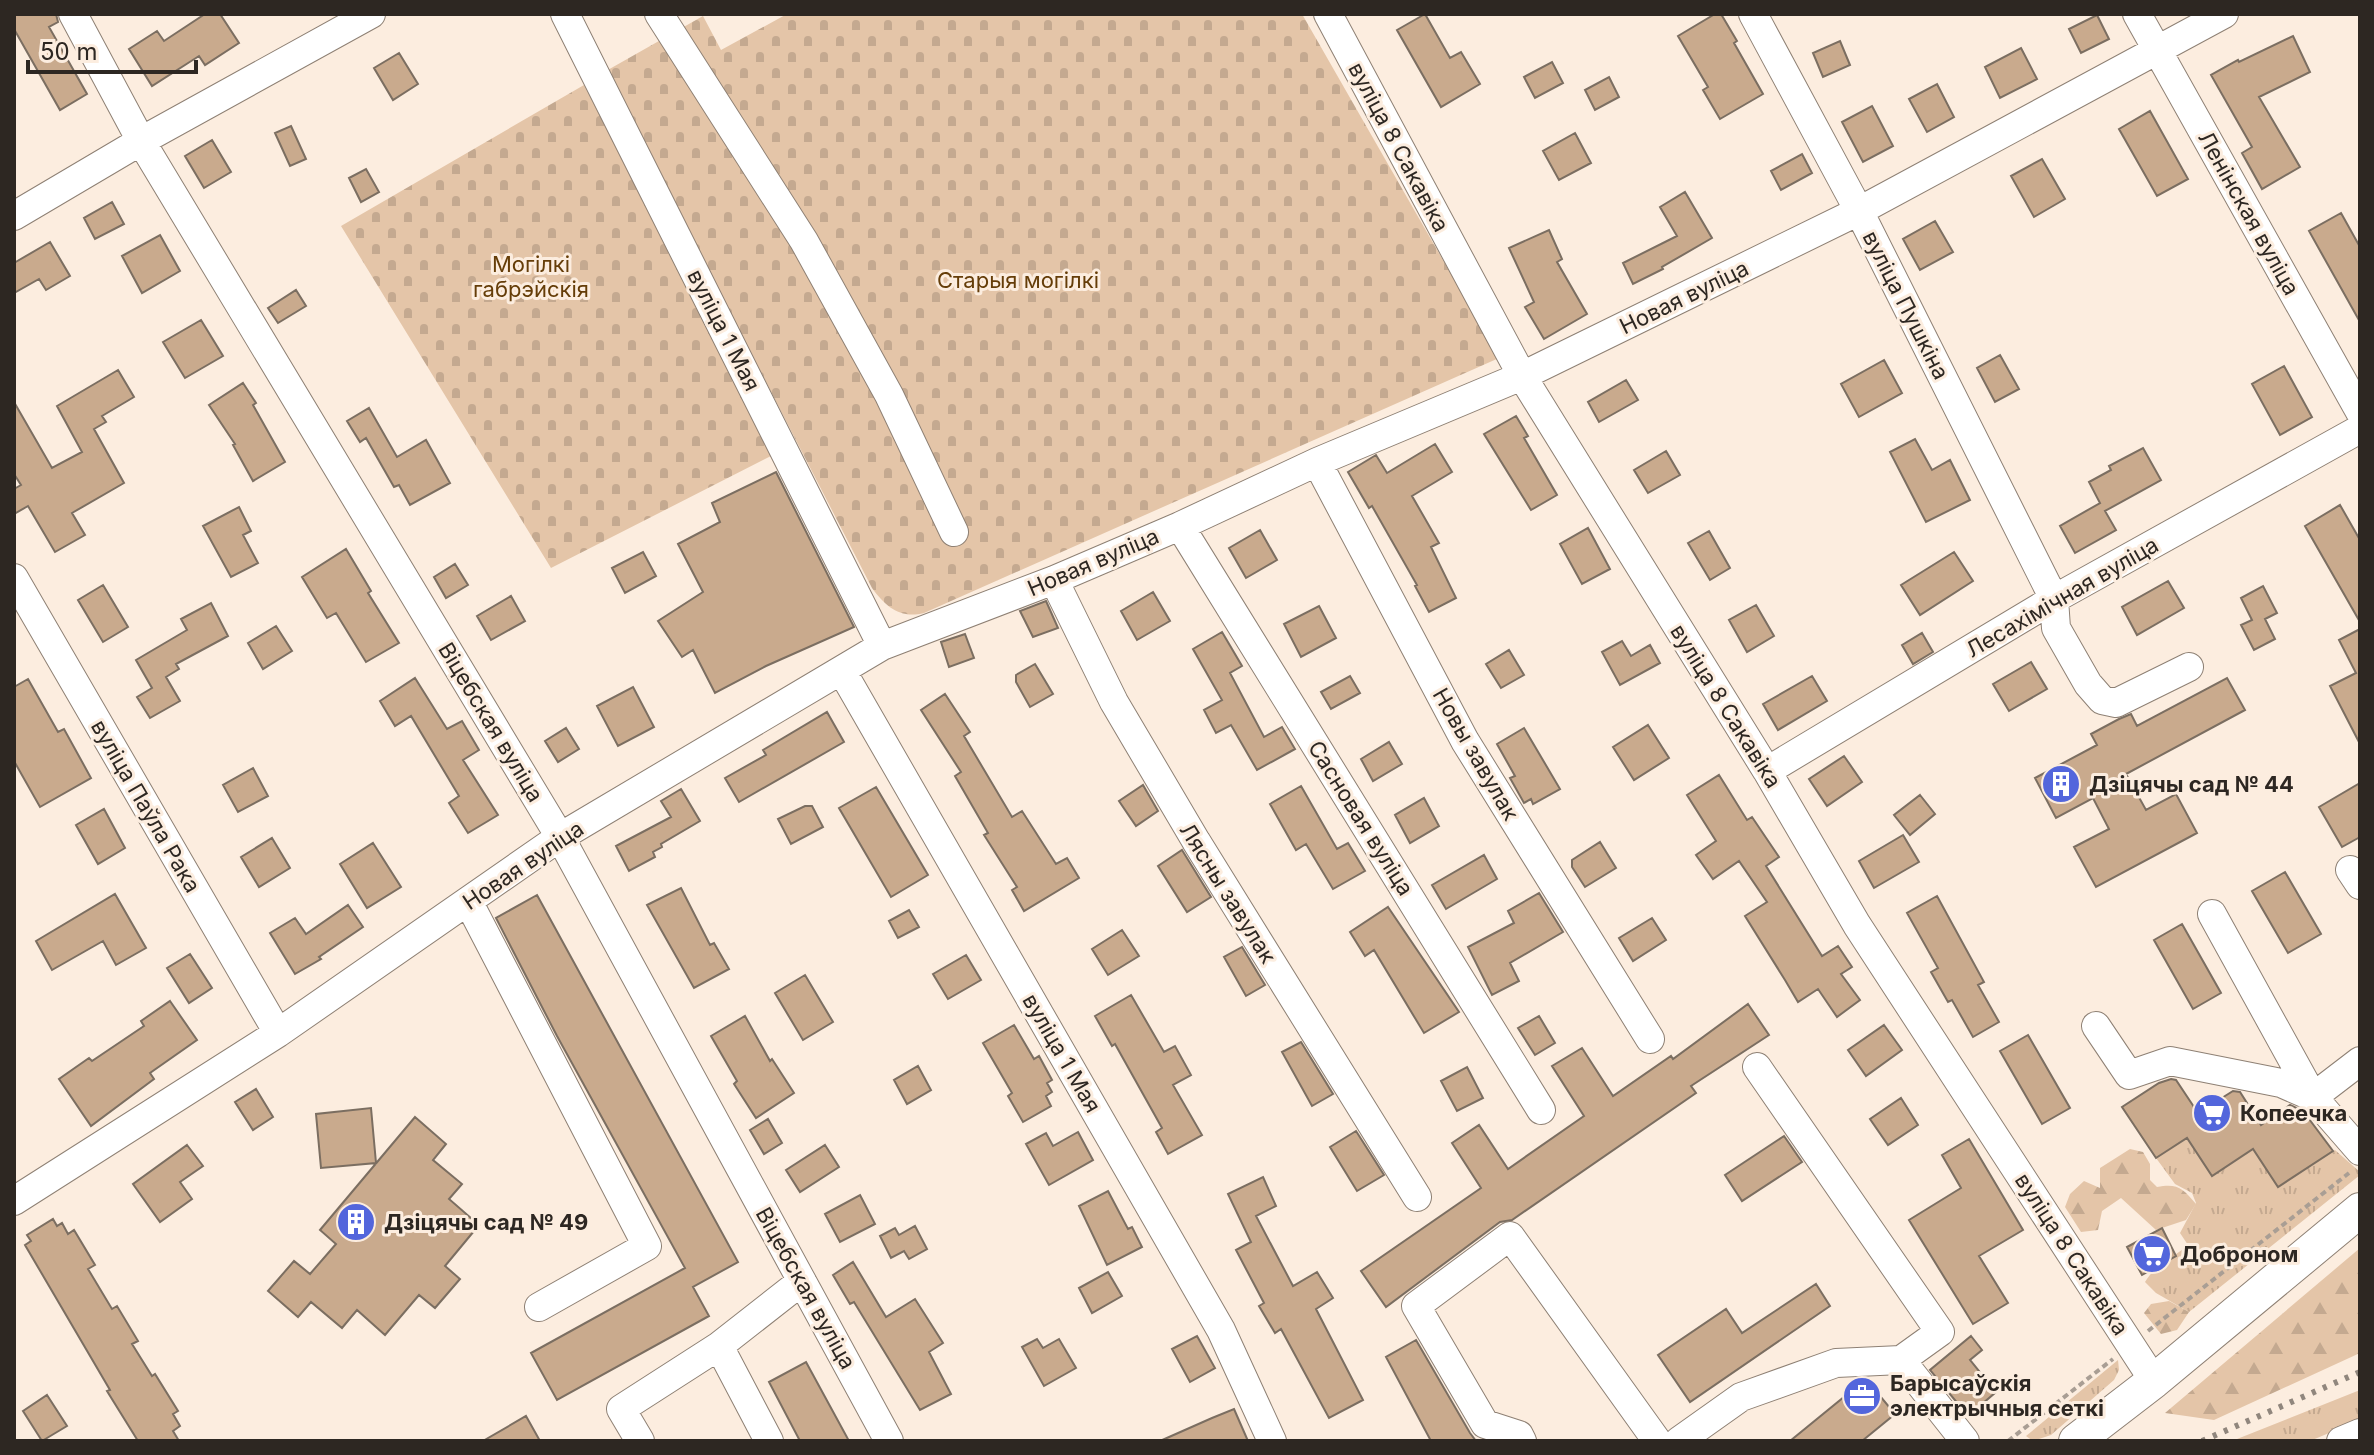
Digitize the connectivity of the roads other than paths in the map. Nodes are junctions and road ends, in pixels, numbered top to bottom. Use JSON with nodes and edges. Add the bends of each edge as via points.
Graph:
{"nodes":[{"id":1,"x":73,"y":14,"type":"edge"},
{"id":2,"x":371,"y":14,"type":"edge"},
{"id":3,"x":565,"y":14,"type":"edge"},
{"id":4,"x":659,"y":14,"type":"edge"},
{"id":5,"x":1328,"y":14,"type":"edge"},
{"id":6,"x":1753,"y":14,"type":"edge"},
{"id":7,"x":2137,"y":14,"type":"edge"},
{"id":8,"x":2224,"y":14,"type":"edge"},
{"id":9,"x":2157,"y":49,"type":"junction"},
{"id":10,"x":141,"y":141,"type":"junction"},
{"id":11,"x":1859,"y":211,"type":"junction"},
{"id":12,"x":14,"y":216,"type":"edge"},
{"id":13,"x":1522,"y":376,"type":"junction"},
{"id":14,"x":2360,"y":412,"type":"edge"},
{"id":15,"x":2360,"y":429,"type":"edge"},
{"id":16,"x":1317,"y":462,"type":"junction"},
{"id":17,"x":1180,"y":526,"type":"junction"},
{"id":18,"x":954,"y":532,"type":"dead end"},
{"id":19,"x":14,"y":578,"type":"edge"},
{"id":20,"x":1054,"y":580,"type":"junction"},
{"id":21,"x":2054,"y":599,"type":"junction"},
{"id":22,"x":882,"y":646,"type":"junction"},
{"id":23,"x":2189,"y":667,"type":"dead end"},
{"id":24,"x":842,"y":671,"type":"junction"},
{"id":25,"x":1767,"y":771,"type":"junction"},
{"id":26,"x":560,"y":837,"type":"junction"},
{"id":27,"x":468,"y":901,"type":"junction"},
{"id":28,"x":2212,"y":914,"type":"dead end"},
{"id":29,"x":2096,"y":1026,"type":"dead end"},
{"id":30,"x":278,"y":1033,"type":"junction"},
{"id":31,"x":1650,"y":1039,"type":"dead end"},
{"id":32,"x":2360,"y":1061,"type":"edge"},
{"id":33,"x":1757,"y":1067,"type":"dead end"},
{"id":34,"x":2313,"y":1097,"type":"junction"},
{"id":35,"x":1541,"y":1110,"type":"dead end"},
{"id":36,"x":2360,"y":1151,"type":"edge"},
{"id":37,"x":1417,"y":1197,"type":"dead end"},
{"id":38,"x":14,"y":1201,"type":"edge"},
{"id":39,"x":2360,"y":1210,"type":"edge"},
{"id":40,"x":802,"y":1281,"type":"junction"},
{"id":41,"x":539,"y":1307,"type":"dead end"},
{"id":42,"x":719,"y":1346,"type":"junction"},
{"id":43,"x":1901,"y":1360,"type":"junction"},
{"id":44,"x":2154,"y":1381,"type":"junction"},
{"id":45,"x":2360,"y":1433,"type":"edge"},
{"id":46,"x":640,"y":1441,"type":"edge"},
{"id":47,"x":769,"y":1441,"type":"edge"},
{"id":48,"x":889,"y":1441,"type":"edge"},
{"id":49,"x":1272,"y":1441,"type":"edge"},
{"id":50,"x":1522,"y":1441,"type":"edge"},
{"id":51,"x":1657,"y":1441,"type":"edge"},
{"id":52,"x":1679,"y":1441,"type":"edge"},
{"id":53,"x":1965,"y":1441,"type":"edge"},
{"id":54,"x":2076,"y":1441,"type":"edge"},
{"id":55,"x":2341,"y":1441,"type":"edge"}],
"edges":[{"from":1,"to":10,"type":"street","name":"Віцебская вуліца"},
{"from":2,"to":10,"type":"street"},
{"from":3,"to":22,"type":"street","name":"вуліца 1 Мая"},
{"from":4,"to":18,"type":"street","via":[[804,241],[889,395]]},
{"from":5,"to":13,"type":"street","name":"вуліца 8 Сакавіка"},
{"from":6,"to":11,"type":"street","name":"вуліца Пушкіна"},
{"from":7,"to":9,"type":"street","name":"Ленінская вуліца"},
{"from":8,"to":9,"type":"street","name":"Новая вуліца"},
{"from":9,"to":11,"type":"street","name":"Новая вуліца"},
{"from":9,"to":14,"type":"street","name":"Ленінская вуліца"},
{"from":10,"to":12,"type":"street"},
{"from":10,"to":26,"type":"street","name":"Віцебская вуліца"},
{"from":11,"to":13,"type":"street","name":"Новая вуліца"},
{"from":11,"to":21,"type":"street","name":"вуліца Пушкіна"},
{"from":13,"to":16,"type":"street","name":"Новая вуліца"},
{"from":13,"to":25,"type":"street","name":"вуліца 8 Сакавіка"},
{"from":15,"to":21,"type":"street","name":"Лесахімічная вуліца"},
{"from":16,"to":17,"type":"street","name":"Новая вуліца"},
{"from":16,"to":31,"type":"street","name":"Новы завулак","via":[[1465,741]]},
{"from":17,"to":20,"type":"street","name":"Новая вуліца"},
{"from":17,"to":35,"type":"street","name":"Сасновая вуліца"},
{"from":19,"to":30,"type":"street","name":"вуліца Паўла Рака"},
{"from":20,"to":22,"type":"street","name":"Новая вуліца"},
{"from":20,"to":37,"type":"street","name":"Лясны завулак","via":[[1114,702]]},
{"from":21,"to":23,"type":"street","name":"вуліца Пушкіна","via":[[2056,628],[2102,700],[2116,703]]},
{"from":21,"to":25,"type":"street","name":"Лесахімічная вуліца"},
{"from":22,"to":24,"type":"street","name":"Новая вуліца"},
{"from":24,"to":26,"type":"street","name":"Новая вуліца"},
{"from":24,"to":49,"type":"street","name":"вуліца 1 Мая","via":[[1221,1330]]},
{"from":25,"to":44,"type":"street","name":"вуліца 8 Сакавіка","via":[[1857,925]]},
{"from":26,"to":27,"type":"street","name":"Новая вуліца"},
{"from":26,"to":40,"type":"street","name":"Віцебская вуліца"},
{"from":27,"to":30,"type":"street","name":"Новая вуліца"},
{"from":27,"to":41,"type":"street","via":[[647,1246]]},
{"from":28,"to":34,"type":"street"},
{"from":29,"to":34,"type":"street","via":[[2129,1075],[2170,1061],[2281,1083]]},
{"from":30,"to":38,"type":"street","name":"Новая вуліца"},
{"from":32,"to":34,"type":"street"},
{"from":33,"to":43,"type":"street","via":[[1940,1332]]},
{"from":34,"to":36,"type":"street"},
{"from":39,"to":44,"type":"main road"},
{"from":40,"to":42,"type":"street"},
{"from":40,"to":48,"type":"street","name":"Віцебская вуліца"},
{"from":42,"to":46,"type":"street","via":[[621,1409]]},
{"from":42,"to":47,"type":"street"},
{"from":43,"to":52,"type":"street","via":[[1836,1363],[1741,1397]]},
{"from":43,"to":53,"type":"street"},
{"from":44,"to":54,"type":"main road"},
{"from":45,"to":55,"type":"street"},
{"from":50,"to":51,"type":"street","via":[[1519,1435],[1485,1424],[1416,1306],[1510,1236]]}]}
